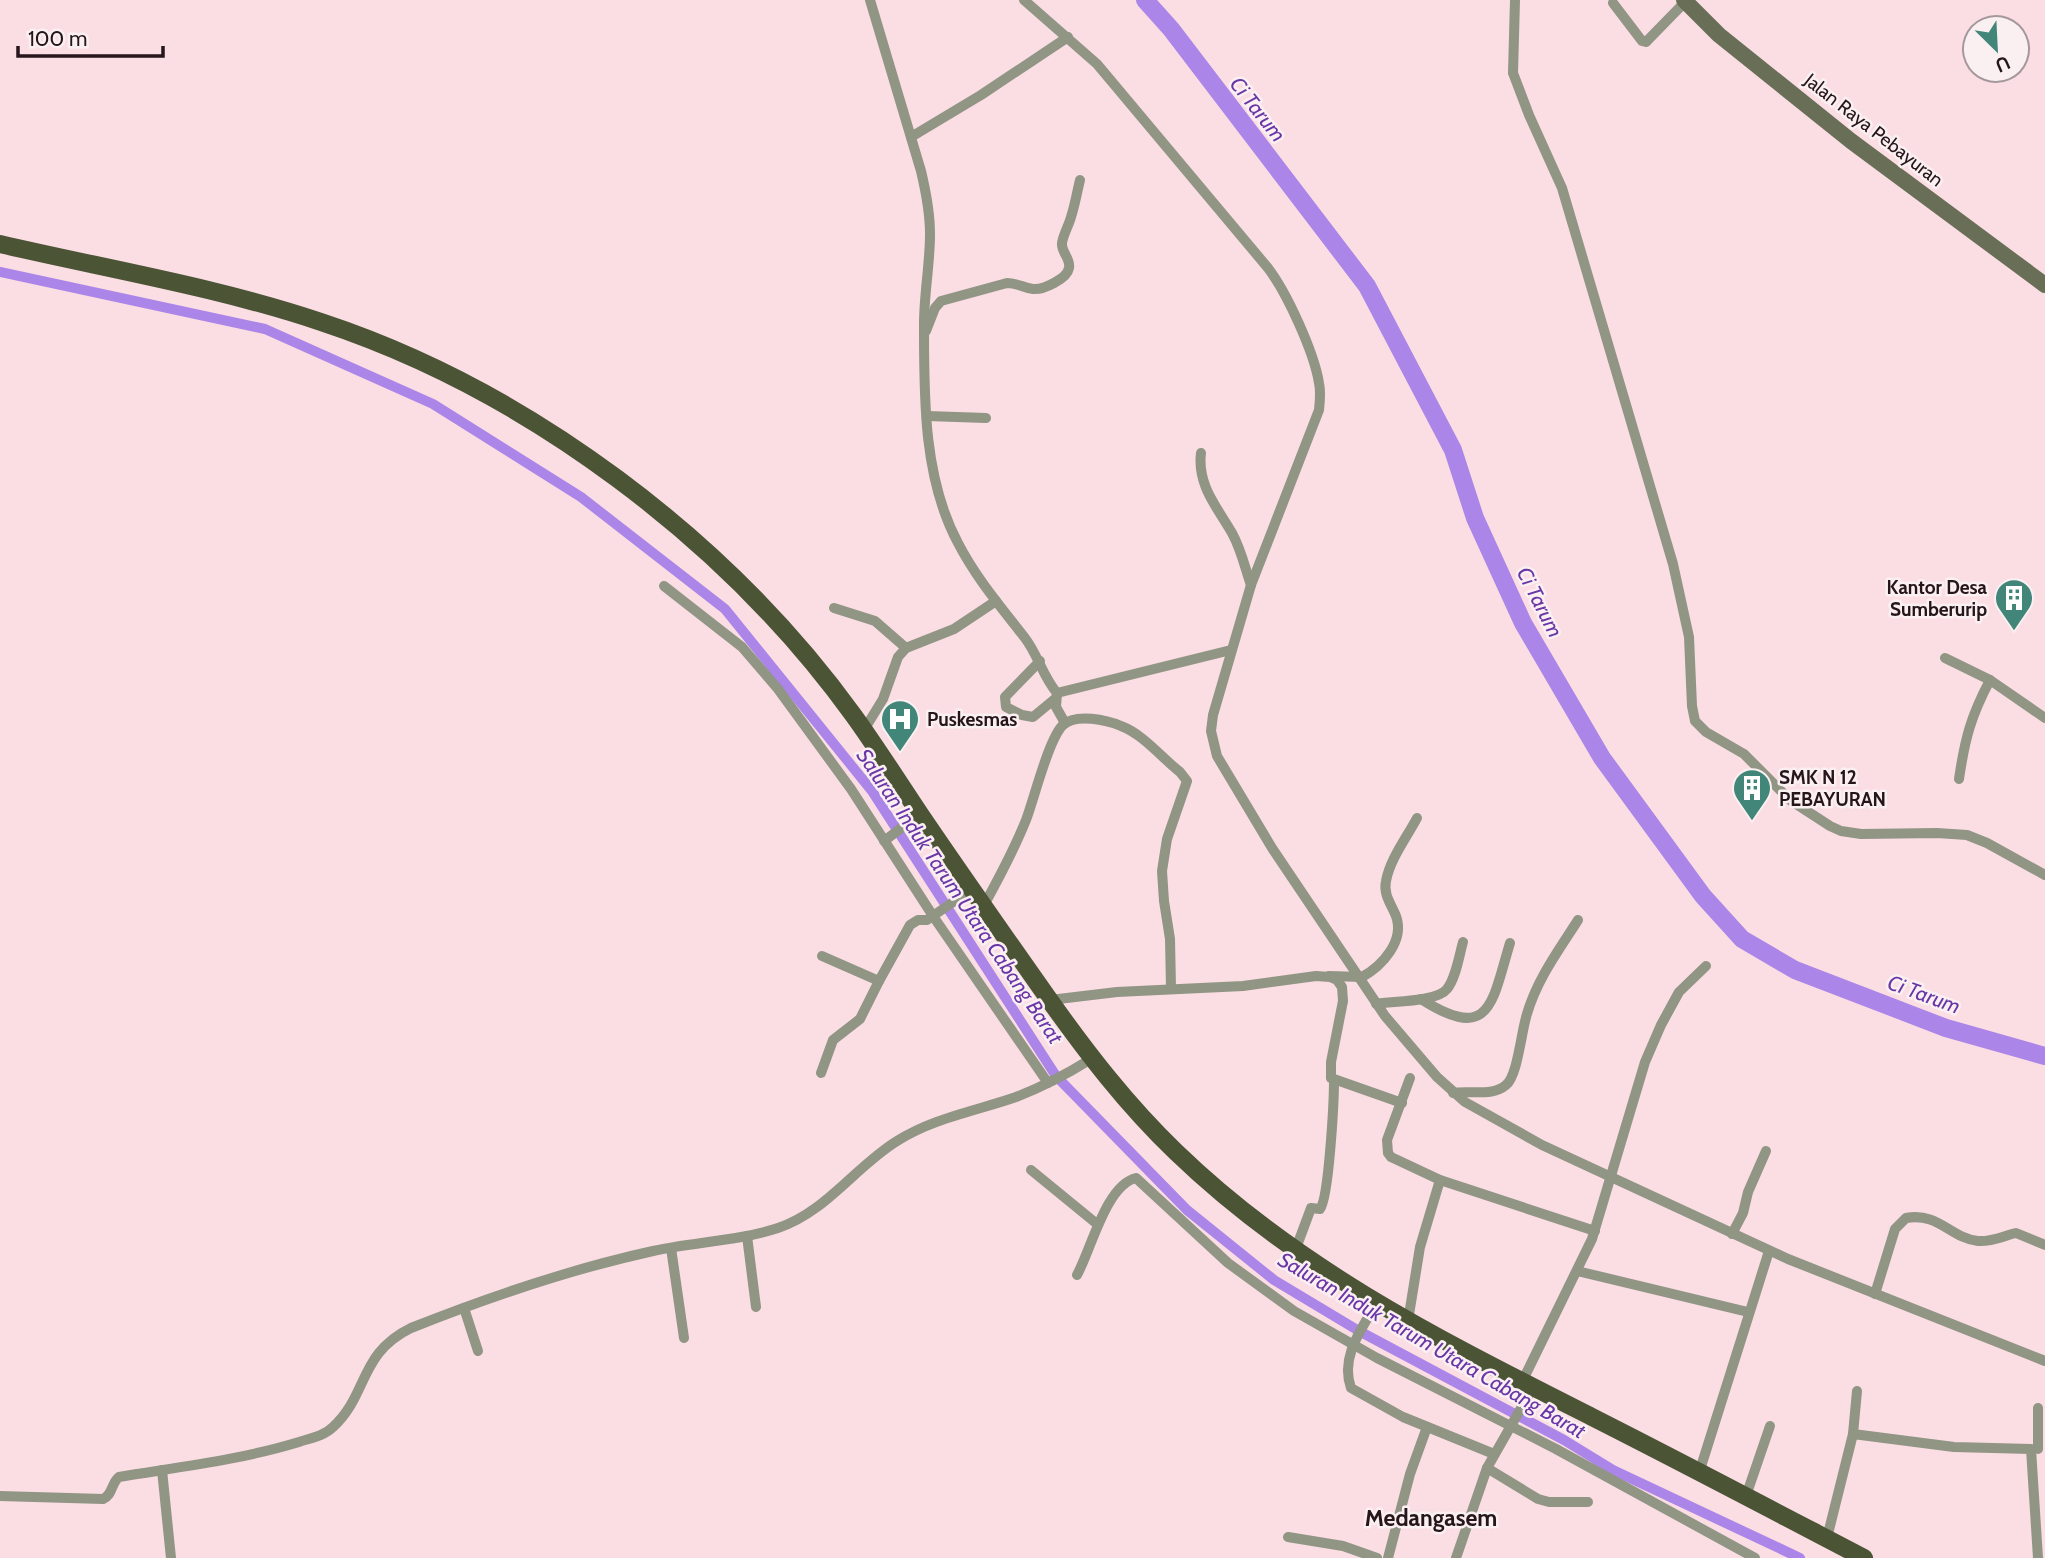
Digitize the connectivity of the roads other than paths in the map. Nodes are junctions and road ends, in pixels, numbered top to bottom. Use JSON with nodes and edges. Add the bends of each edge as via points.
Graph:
{"nodes":[{"id":1,"x":870,"y":0,"type":"edge"},
{"id":2,"x":1024,"y":0,"type":"edge"},
{"id":3,"x":1516,"y":0,"type":"edge"},
{"id":4,"x":1684,"y":1,"type":"edge"},
{"id":5,"x":1613,"y":3,"type":"dead end"},
{"id":6,"x":1068,"y":37,"type":"junction"},
{"id":7,"x":911,"y":137,"type":"junction"},
{"id":8,"x":1080,"y":180,"type":"dead end"},
{"id":9,"x":0,"y":244,"type":"edge"},
{"id":10,"x":2045,"y":285,"type":"edge"},
{"id":11,"x":925,"y":287,"type":"junction"},
{"id":12,"x":945,"y":299,"type":"junction"},
{"id":13,"x":924,"y":335,"type":"junction"},
{"id":14,"x":927,"y":416,"type":"junction"},
{"id":15,"x":986,"y":418,"type":"dead end"},
{"id":16,"x":1201,"y":453,"type":"dead end"},
{"id":17,"x":1251,"y":585,"type":"junction"},
{"id":18,"x":664,"y":586,"type":"dead end"},
{"id":19,"x":996,"y":601,"type":"junction"},
{"id":20,"x":834,"y":608,"type":"dead end"},
{"id":21,"x":906,"y":648,"type":"junction"},
{"id":22,"x":1231,"y":650,"type":"junction"},
{"id":23,"x":1945,"y":658,"type":"dead end"},
{"id":24,"x":1040,"y":661,"type":"junction"},
{"id":25,"x":1990,"y":680,"type":"junction"},
{"id":26,"x":1056,"y":695,"type":"junction"},
{"id":27,"x":2045,"y":718,"type":"edge"},
{"id":28,"x":1065,"y":723,"type":"junction"},
{"id":29,"x":864,"y":730,"type":"junction"},
{"id":30,"x":1959,"y":779,"type":"dead end"},
{"id":31,"x":917,"y":816,"type":"junction"},
{"id":32,"x":1417,"y":818,"type":"dead end"},
{"id":33,"x":887,"y":838,"type":"junction"},
{"id":34,"x":2045,"y":874,"type":"edge"},
{"id":35,"x":968,"y":892,"type":"junction"},
{"id":36,"x":983,"y":907,"type":"junction"},
{"id":37,"x":935,"y":914,"type":"junction"},
{"id":38,"x":1578,"y":920,"type":"dead end"},
{"id":39,"x":1463,"y":942,"type":"dead end"},
{"id":40,"x":1510,"y":943,"type":"dead end"},
{"id":41,"x":822,"y":956,"type":"dead end"},
{"id":42,"x":1706,"y":966,"type":"dead end"},
{"id":43,"x":1326,"y":976,"type":"junction"},
{"id":44,"x":1359,"y":979,"type":"junction"},
{"id":45,"x":879,"y":981,"type":"junction"},
{"id":46,"x":1171,"y":988,"type":"junction"},
{"id":47,"x":1421,"y":999,"type":"junction"},
{"id":48,"x":1050,"y":1000,"type":"junction"},
{"id":49,"x":1376,"y":1004,"type":"junction"},
{"id":50,"x":1085,"y":1063,"type":"junction"},
{"id":51,"x":821,"y":1073,"type":"dead end"},
{"id":52,"x":1410,"y":1078,"type":"dead end"},
{"id":53,"x":1334,"y":1080,"type":"junction"},
{"id":54,"x":1051,"y":1082,"type":"junction"},
{"id":55,"x":1453,"y":1093,"type":"junction"},
{"id":56,"x":1402,"y":1103,"type":"junction"},
{"id":57,"x":1766,"y":1151,"type":"dead end"},
{"id":58,"x":1031,"y":1170,"type":"dead end"},
{"id":59,"x":1612,"y":1179,"type":"junction"},
{"id":60,"x":1440,"y":1181,"type":"junction"},
{"id":61,"x":1097,"y":1224,"type":"junction"},
{"id":62,"x":1595,"y":1231,"type":"junction"},
{"id":63,"x":1732,"y":1234,"type":"junction"},
{"id":64,"x":747,"y":1236,"type":"junction"},
{"id":65,"x":2045,"y":1245,"type":"edge"},
{"id":66,"x":671,"y":1248,"type":"junction"},
{"id":67,"x":1295,"y":1251,"type":"junction"},
{"id":68,"x":1769,"y":1251,"type":"junction"},
{"id":69,"x":1577,"y":1271,"type":"junction"},
{"id":70,"x":1077,"y":1275,"type":"dead end"},
{"id":71,"x":1875,"y":1294,"type":"junction"},
{"id":72,"x":756,"y":1307,"type":"dead end"},
{"id":73,"x":464,"y":1308,"type":"junction"},
{"id":74,"x":1371,"y":1311,"type":"junction"},
{"id":75,"x":1748,"y":1312,"type":"junction"},
{"id":76,"x":1409,"y":1321,"type":"junction"},
{"id":77,"x":684,"y":1338,"type":"dead end"},
{"id":78,"x":1354,"y":1340,"type":"junction"},
{"id":79,"x":478,"y":1352,"type":"dead end"},
{"id":80,"x":2045,"y":1361,"type":"edge"},
{"id":81,"x":1527,"y":1389,"type":"junction"},
{"id":82,"x":1857,"y":1391,"type":"dead end"},
{"id":83,"x":2038,"y":1408,"type":"dead end"},
{"id":84,"x":1513,"y":1423,"type":"junction"},
{"id":85,"x":1769,"y":1426,"type":"dead end"},
{"id":86,"x":1427,"y":1427,"type":"junction"},
{"id":87,"x":1853,"y":1434,"type":"junction"},
{"id":88,"x":2038,"y":1449,"type":"edge"},
{"id":89,"x":1494,"y":1454,"type":"junction"},
{"id":90,"x":1487,"y":1468,"type":"junction"},
{"id":91,"x":162,"y":1470,"type":"junction"},
{"id":92,"x":1699,"y":1473,"type":"junction"},
{"id":93,"x":0,"y":1496,"type":"edge"},
{"id":94,"x":1746,"y":1496,"type":"junction"},
{"id":95,"x":1587,"y":1502,"type":"dead end"},
{"id":96,"x":2040,"y":1510,"type":"edge"},
{"id":97,"x":1288,"y":1538,"type":"dead end"},
{"id":98,"x":1827,"y":1538,"type":"junction"},
{"id":99,"x":171,"y":1558,"type":"edge"},
{"id":100,"x":1377,"y":1558,"type":"edge"},
{"id":101,"x":1388,"y":1558,"type":"edge"},
{"id":102,"x":1456,"y":1558,"type":"edge"},
{"id":103,"x":1756,"y":1558,"type":"edge"},
{"id":104,"x":1864,"y":1558,"type":"edge"},
{"id":105,"x":2038,"y":1558,"type":"edge"}],
"edges":[{"from":1,"to":7,"type":"street"},
{"from":2,"to":6,"type":"street"},
{"from":3,"to":34,"type":"street","via":[[1513,73],[1562,188],[1673,564],[1689,636],[1695,721],[1744,754],[1790,800],[1841,831],[1967,835]]},
{"from":4,"to":5,"type":"street","via":[[1646,42]]},
{"from":4,"to":10,"type":"main road","name":"Jalan Raya Pebayuran","via":[[1719,35],[1851,141]]},
{"from":6,"to":7,"type":"street"},
{"from":6,"to":17,"type":"street","via":[[1104,72],[1276,279],[1316,371],[1319,411]]},
{"from":7,"to":11,"type":"street","via":[[929,216]]},
{"from":8,"to":12,"type":"street","via":[[1062,242],[1070,267],[1067,273],[1037,289],[1016,283]]},
{"from":9,"to":29,"type":"main road","via":[[317,320],[398,350],[481,392],[604,470],[674,523],[781,628]]},
{"from":11,"to":12,"type":"street"},
{"from":11,"to":13,"type":"street"},
{"from":12,"to":13,"type":"street","via":[[935,308]]},
{"from":13,"to":14,"type":"street"},
{"from":14,"to":15,"type":"street"},
{"from":14,"to":19,"type":"street","via":[[946,516]]},
{"from":16,"to":17,"type":"street","via":[[1208,494],[1233,535]]},
{"from":17,"to":22,"type":"street"},
{"from":18,"to":33,"type":"street","via":[[758,665]]},
{"from":19,"to":21,"type":"street","via":[[954,629]]},
{"from":19,"to":24,"type":"street"},
{"from":20,"to":21,"type":"street","via":[[874,621]]},
{"from":21,"to":29,"type":"street"},
{"from":22,"to":26,"type":"street"},
{"from":22,"to":44,"type":"street","via":[[1213,715],[1211,732],[1217,756]]},
{"from":23,"to":25,"type":"street"},
{"from":24,"to":26,"type":"street"},
{"from":24,"to":26,"type":"street","via":[[1005,697],[1006,707],[1033,717]]},
{"from":25,"to":27,"type":"street"},
{"from":25,"to":30,"type":"street","via":[[1968,728]]},
{"from":26,"to":28,"type":"street","via":[[1056,707]]},
{"from":28,"to":36,"type":"street","via":[[1006,864]]},
{"from":28,"to":46,"type":"street","via":[[1085,719],[1122,726],[1187,779],[1167,839],[1162,871]]},
{"from":29,"to":31,"type":"main road"},
{"from":31,"to":33,"type":"street"},
{"from":31,"to":35,"type":"main road"},
{"from":32,"to":44,"type":"street","via":[[1385,882],[1398,924],[1395,942],[1386,957]]},
{"from":33,"to":37,"type":"street"},
{"from":35,"to":36,"type":"main road"},
{"from":35,"to":37,"type":"street"},
{"from":36,"to":48,"type":"main road"},
{"from":37,"to":45,"type":"street","via":[[910,925]]},
{"from":37,"to":54,"type":"street"},
{"from":38,"to":55,"type":"street","via":[[1535,989],[1510,1081],[1492,1092]]},
{"from":39,"to":47,"type":"street","via":[[1448,988]]},
{"from":40,"to":47,"type":"street","via":[[1494,995],[1478,1017],[1455,1017]]},
{"from":41,"to":45,"type":"street"},
{"from":42,"to":59,"type":"street","via":[[1679,992],[1661,1025],[1645,1062]]},
{"from":43,"to":44,"type":"street"},
{"from":43,"to":46,"type":"street","via":[[1243,986]]},
{"from":43,"to":53,"type":"street","via":[[1342,987],[1331,1062]]},
{"from":44,"to":49,"type":"street"},
{"from":45,"to":51,"type":"street","via":[[860,1019],[833,1040]]},
{"from":46,"to":48,"type":"street"},
{"from":47,"to":49,"type":"street"},
{"from":48,"to":50,"type":"main road"},
{"from":49,"to":55,"type":"street"},
{"from":50,"to":54,"type":"street"},
{"from":50,"to":67,"type":"main road","via":[[1202,1176]]},
{"from":52,"to":56,"type":"street"},
{"from":53,"to":56,"type":"street"},
{"from":53,"to":67,"type":"street","via":[[1323,1205],[1311,1208]]},
{"from":54,"to":64,"type":"street","via":[[911,1133],[806,1214],[779,1228]]},
{"from":55,"to":59,"type":"street","via":[[1490,1118]]},
{"from":56,"to":60,"type":"street","via":[[1387,1140],[1388,1153]]},
{"from":57,"to":63,"type":"street"},
{"from":58,"to":61,"type":"street"},
{"from":59,"to":62,"type":"street"},
{"from":59,"to":63,"type":"street"},
{"from":60,"to":62,"type":"street"},
{"from":60,"to":76,"type":"street","via":[[1420,1247]]},
{"from":61,"to":70,"type":"street"},
{"from":61,"to":78,"type":"street","via":[[1117,1192],[1136,1178],[1228,1263],[1294,1311]]},
{"from":62,"to":69,"type":"street"},
{"from":63,"to":68,"type":"street"},
{"from":64,"to":66,"type":"street"},
{"from":64,"to":72,"type":"street"},
{"from":65,"to":71,"type":"street","via":[[2016,1233],[1997,1240],[1965,1238],[1935,1220],[1906,1218],[1895,1229]]},
{"from":66,"to":73,"type":"street","via":[[577,1271]]},
{"from":66,"to":77,"type":"street"},
{"from":67,"to":74,"type":"main road"},
{"from":68,"to":71,"type":"street"},
{"from":68,"to":75,"type":"street"},
{"from":69,"to":75,"type":"street"},
{"from":69,"to":81,"type":"street"},
{"from":71,"to":80,"type":"street"},
{"from":73,"to":79,"type":"street"},
{"from":73,"to":91,"type":"street","via":[[411,1328],[387,1343],[375,1355],[339,1421],[325,1433],[260,1453]]},
{"from":74,"to":76,"type":"main road"},
{"from":74,"to":78,"type":"street"},
{"from":75,"to":92,"type":"street"},
{"from":76,"to":81,"type":"main road"},
{"from":78,"to":84,"type":"street"},
{"from":78,"to":86,"type":"street","via":[[1348,1375],[1351,1388]]},
{"from":81,"to":84,"type":"street"},
{"from":81,"to":92,"type":"main road"},
{"from":82,"to":87,"type":"street"},
{"from":83,"to":88,"type":"street"},
{"from":84,"to":89,"type":"street"},
{"from":84,"to":103,"type":"street"},
{"from":85,"to":94,"type":"street"},
{"from":86,"to":89,"type":"street"},
{"from":86,"to":101,"type":"street"},
{"from":87,"to":88,"type":"street","via":[[1954,1447]]},
{"from":87,"to":98,"type":"street"},
{"from":88,"to":96,"type":"street"},
{"from":89,"to":90,"type":"street"},
{"from":90,"to":95,"type":"street","via":[[1538,1499]]},
{"from":90,"to":102,"type":"street"},
{"from":91,"to":93,"type":"street","via":[[119,1477],[103,1499]]},
{"from":91,"to":99,"type":"street"},
{"from":92,"to":94,"type":"main road"},
{"from":94,"to":98,"type":"main road"},
{"from":96,"to":105,"type":"street"},
{"from":97,"to":100,"type":"street","via":[[1343,1546]]},
{"from":98,"to":104,"type":"main road"}]}
